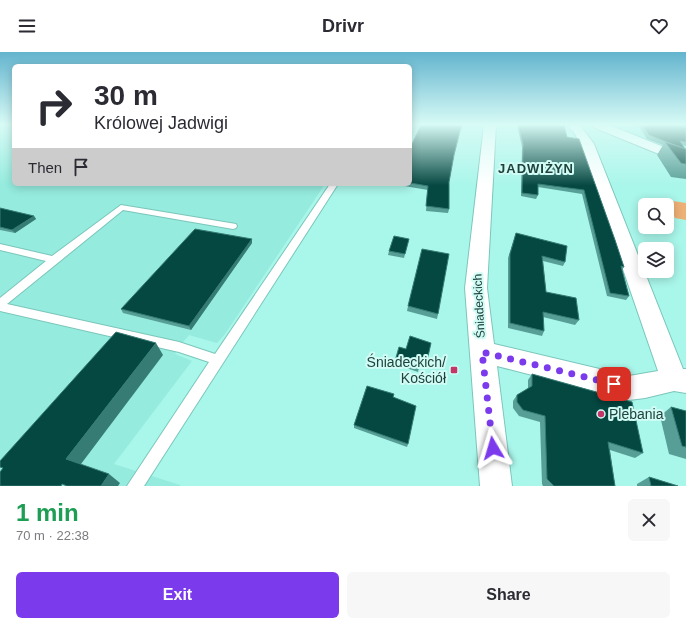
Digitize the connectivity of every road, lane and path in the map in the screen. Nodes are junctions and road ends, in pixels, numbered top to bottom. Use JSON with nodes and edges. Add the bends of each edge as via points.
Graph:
{"nodes":[{"id":1,"x":488,"y":145,"type":"edge"},
{"id":2,"x":587,"y":145,"type":"edge"},
{"id":3,"x":648,"y":145,"type":"edge"},
{"id":4,"x":686,"y":161,"type":"edge"},
{"id":5,"x":333,"y":186,"type":"edge"},
{"id":6,"x":233,"y":226,"type":"dead end"},
{"id":7,"x":2,"y":249,"type":"edge"},
{"id":8,"x":54,"y":260,"type":"junction"},
{"id":9,"x":0,"y":306,"type":"edge"},
{"id":10,"x":482,"y":352,"type":"junction"},
{"id":11,"x":218,"y":360,"type":"junction"},
{"id":12,"x":680,"y":380,"type":"edge"},
{"id":13,"x":135,"y":486,"type":"edge"},
{"id":14,"x":496,"y":486,"type":"edge"}],
"edges":[{"from":1,"to":10,"type":"street","name":"Śniadeckich","via":[[476,280]]},
{"from":2,"to":12,"type":"street"},
{"from":3,"to":4,"type":"street"},
{"from":5,"to":11,"type":"lane"},
{"from":6,"to":8,"type":"lane","via":[[121,207]]},
{"from":7,"to":8,"type":"lane"},
{"from":8,"to":9,"type":"lane"},
{"from":9,"to":11,"type":"lane","via":[[179,347]]},
{"from":10,"to":12,"type":"street","via":[[628,388]]},
{"from":10,"to":14,"type":"street","name":"Śniadeckich"},
{"from":11,"to":13,"type":"lane"}]}
